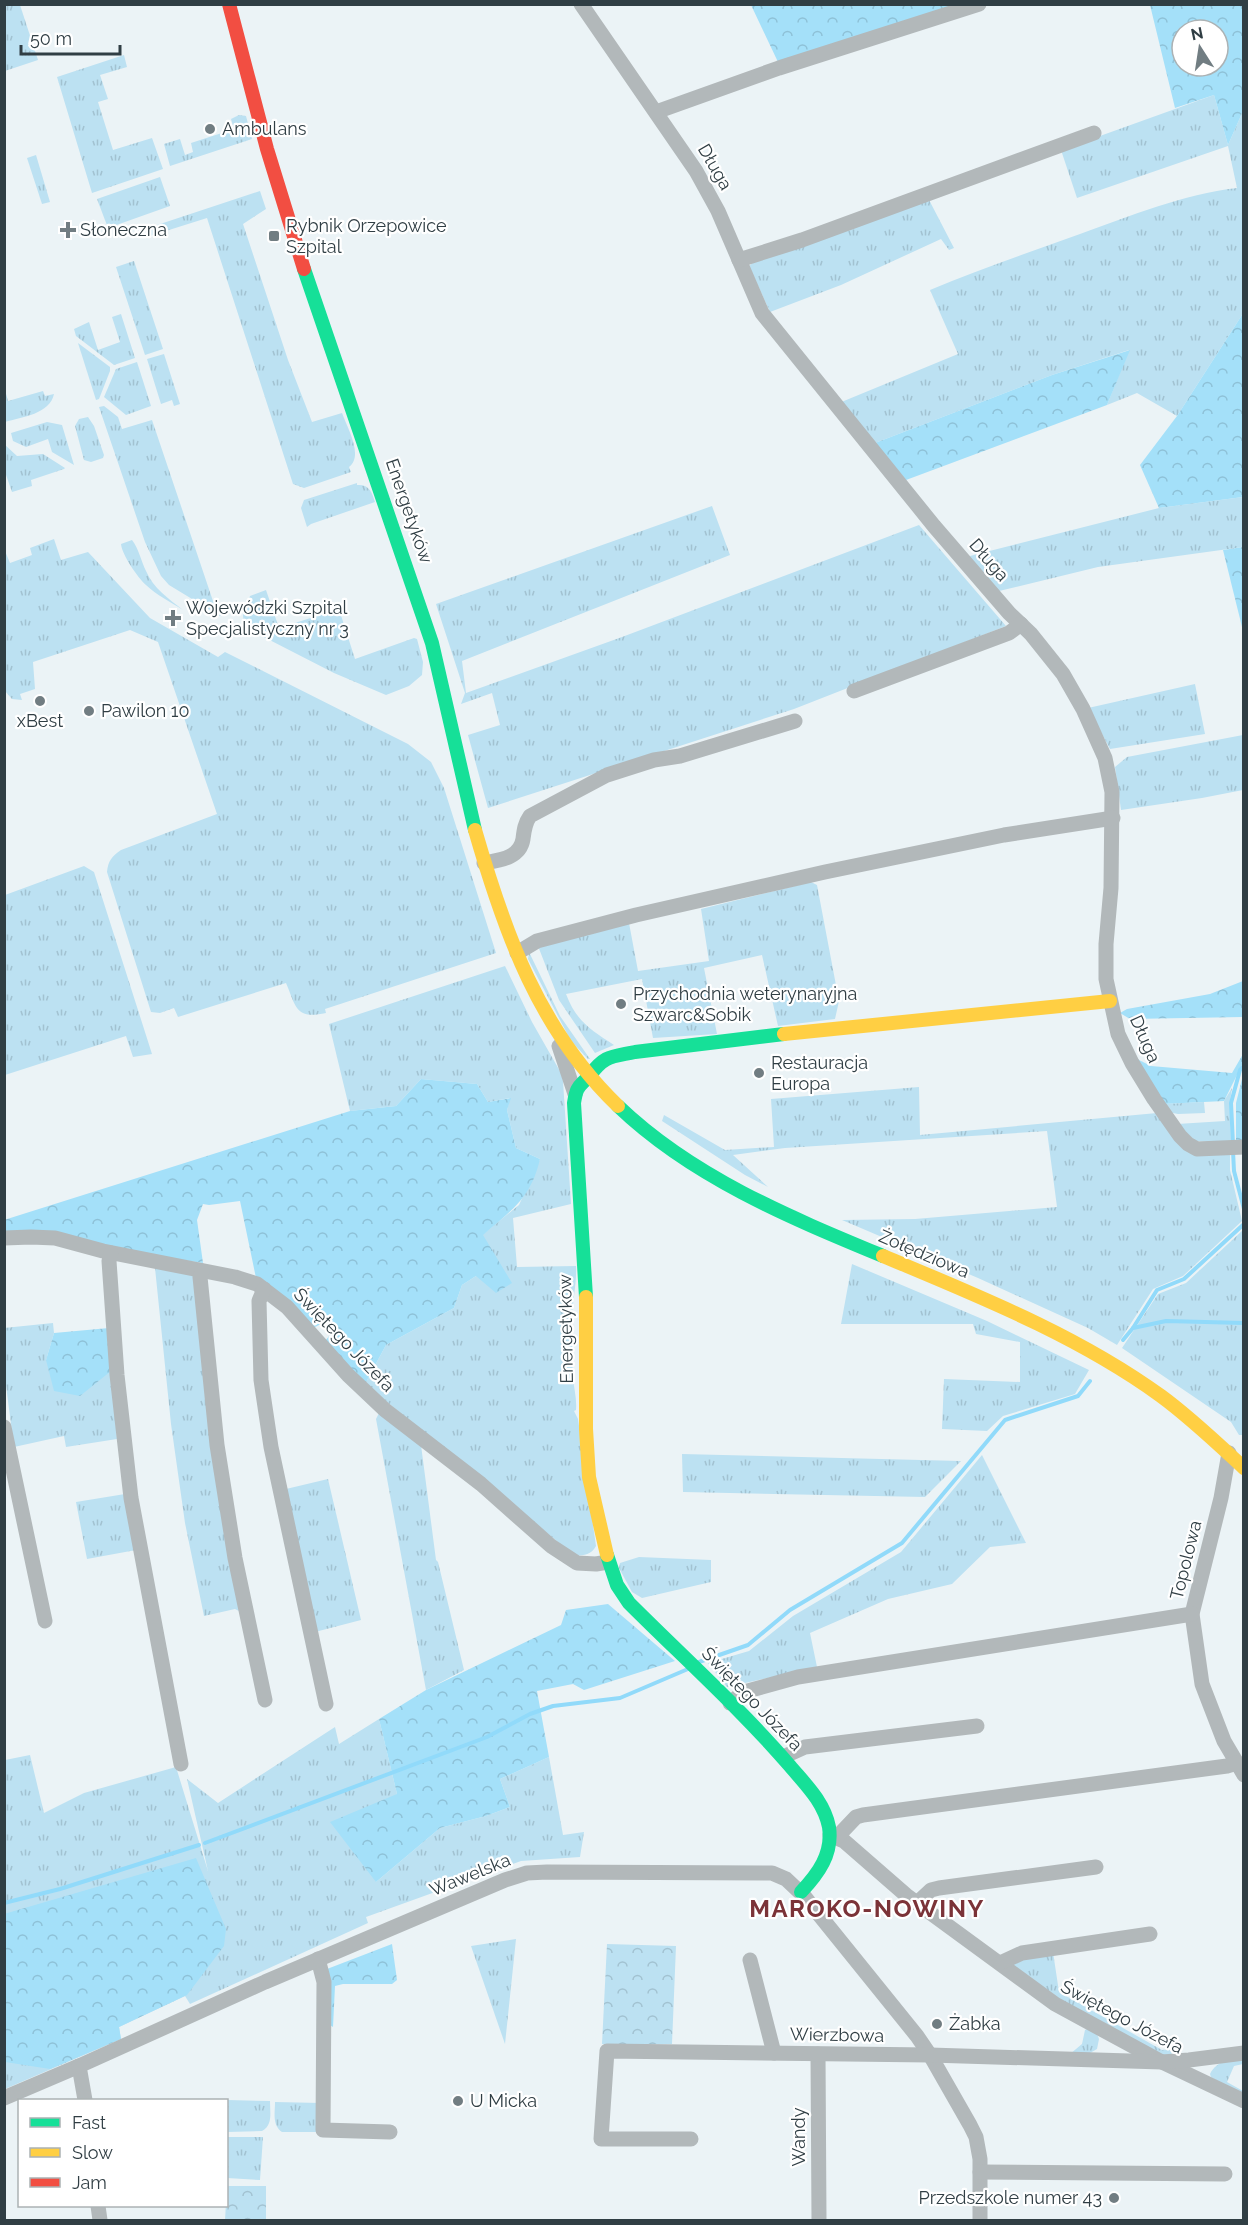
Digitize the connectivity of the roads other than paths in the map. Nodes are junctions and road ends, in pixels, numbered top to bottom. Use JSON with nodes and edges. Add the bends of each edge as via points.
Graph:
{"nodes":[{"id":1,"x":229,"y":4,"type":"edge"},
{"id":2,"x":581,"y":4,"type":"edge"},
{"id":3,"x":979,"y":4,"type":"edge"},
{"id":4,"x":656,"y":112,"type":"junction"},
{"id":5,"x":1094,"y":133,"type":"dead end"},
{"id":6,"x":740,"y":260,"type":"junction"},
{"id":7,"x":1021,"y":624,"type":"junction"},
{"id":8,"x":854,"y":691,"type":"dead end"},
{"id":9,"x":795,"y":721,"type":"dead end"},
{"id":10,"x":1113,"y":818,"type":"junction"},
{"id":11,"x":484,"y":863,"type":"junction"},
{"id":12,"x":518,"y":953,"type":"junction"},
{"id":13,"x":1110,"y":1001,"type":"junction"},
{"id":14,"x":554,"y":1029,"type":"junction"},
{"id":15,"x":589,"y":1077,"type":"junction"},
{"id":16,"x":575,"y":1094,"type":"junction"},
{"id":17,"x":1244,"y":1148,"type":"edge"},
{"id":18,"x":4,"y":1238,"type":"edge"},
{"id":19,"x":111,"y":1252,"type":"junction"},
{"id":20,"x":202,"y":1271,"type":"junction"},
{"id":21,"x":264,"y":1289,"type":"junction"},
{"id":22,"x":4,"y":1427,"type":"edge"},
{"id":23,"x":1229,"y":1453,"type":"junction"},
{"id":24,"x":1244,"y":1468,"type":"edge"},
{"id":25,"x":608,"y":1562,"type":"junction"},
{"id":26,"x":1192,"y":1614,"type":"junction"},
{"id":27,"x":45,"y":1621,"type":"dead end"},
{"id":28,"x":265,"y":1700,"type":"dead end"},
{"id":29,"x":730,"y":1703,"type":"junction"},
{"id":30,"x":326,"y":1704,"type":"dead end"},
{"id":31,"x":977,"y":1726,"type":"dead end"},
{"id":32,"x":783,"y":1758,"type":"junction"},
{"id":33,"x":181,"y":1764,"type":"dead end"},
{"id":34,"x":1240,"y":1769,"type":"edge"},
{"id":35,"x":833,"y":1836,"type":"junction"},
{"id":36,"x":1096,"y":1867,"type":"dead end"},
{"id":37,"x":801,"y":1892,"type":"junction"},
{"id":38,"x":917,"y":1903,"type":"junction"},
{"id":39,"x":1150,"y":1934,"type":"dead end"},
{"id":40,"x":318,"y":1959,"type":"junction"},
{"id":41,"x":750,"y":1960,"type":"dead end"},
{"id":42,"x":1000,"y":1963,"type":"junction"},
{"id":43,"x":1108,"y":2032,"type":"junction"},
{"id":44,"x":774,"y":2053,"type":"junction"},
{"id":45,"x":1244,"y":2053,"type":"edge"},
{"id":46,"x":818,"y":2054,"type":"junction"},
{"id":47,"x":930,"y":2055,"type":"junction"},
{"id":48,"x":1209,"y":2058,"type":"junction"},
{"id":49,"x":1101,"y":2059,"type":"junction"},
{"id":50,"x":1162,"y":2062,"type":"junction"},
{"id":51,"x":79,"y":2066,"type":"junction"},
{"id":52,"x":1203,"y":2080,"type":"junction"},
{"id":53,"x":4,"y":2098,"type":"edge"},
{"id":54,"x":85,"y":2099,"type":"edge"},
{"id":55,"x":1244,"y":2101,"type":"edge"},
{"id":56,"x":390,"y":2132,"type":"dead end"},
{"id":57,"x":691,"y":2139,"type":"dead end"},
{"id":58,"x":980,"y":2172,"type":"junction"},
{"id":59,"x":1225,"y":2174,"type":"dead end"},
{"id":60,"x":819,"y":2220,"type":"edge"},
{"id":61,"x":980,"y":2220,"type":"edge"}],
"edges":[{"from":1,"to":11,"type":"street","name":"Energetyków","via":[[263,139],[292,231],[433,644]]},
{"from":2,"to":4,"type":"street","name":"Długa"},
{"from":3,"to":4,"type":"street"},
{"from":4,"to":6,"type":"street","name":"Długa","via":[[696,171]]},
{"from":5,"to":6,"type":"street"},
{"from":6,"to":7,"type":"street","name":"Długa","via":[[762,313],[933,526]]},
{"from":7,"to":8,"type":"street","via":[[1009,633]]},
{"from":7,"to":10,"type":"street","name":"Długa","via":[[1063,674],[1090,725],[1108,771]]},
{"from":9,"to":11,"type":"street","via":[[600,778],[530,816],[518,852]]},
{"from":10,"to":12,"type":"street","via":[[983,839],[813,874],[636,915],[531,944]]},
{"from":10,"to":13,"type":"street","name":"Długa","via":[[1106,944]]},
{"from":11,"to":12,"type":"street","name":"Energetyków"},
{"from":12,"to":14,"type":"street","name":"Energetyków"},
{"from":13,"to":15,"type":"street","via":[[635,1052],[604,1060]]},
{"from":13,"to":17,"type":"street","name":"Długa","via":[[1123,1047],[1180,1136],[1197,1149]]},
{"from":14,"to":15,"type":"street","name":"Energetyków"},
{"from":14,"to":16,"type":"street","name":"Energetyków"},
{"from":15,"to":16,"type":"street"},
{"from":15,"to":23,"type":"street","name":"Żołędziowa","via":[[642,1128],[730,1188],[992,1303],[1102,1357],[1194,1422]]},
{"from":16,"to":25,"type":"street","name":"Energetyków","via":[[587,1322],[589,1477]]},
{"from":18,"to":19,"type":"street","name":"Świętego Józefa","via":[[55,1239]]},
{"from":19,"to":20,"type":"street","name":"Świętego Józefa"},
{"from":19,"to":33,"type":"street","via":[[117,1375],[127,1464]]},
{"from":20,"to":21,"type":"street","name":"Świętego Józefa","via":[[235,1277]]},
{"from":20,"to":28,"type":"street","via":[[217,1445],[235,1558]]},
{"from":21,"to":25,"type":"street","name":"Świętego Józefa","via":[[287,1307],[348,1375],[386,1410],[482,1484],[551,1546],[577,1563]]},
{"from":21,"to":30,"type":"street","via":[[259,1301],[261,1380],[271,1447]]},
{"from":22,"to":27,"type":"street"},
{"from":23,"to":24,"type":"street","name":"Żołędziowa"},
{"from":23,"to":26,"type":"street","name":"Topolowa"},
{"from":25,"to":29,"type":"street","name":"Świętego Józefa","via":[[622,1594]]},
{"from":26,"to":29,"type":"street","via":[[798,1677],[744,1692]]},
{"from":26,"to":34,"type":"street","name":"Topolowa","via":[[1202,1684],[1224,1741]]},
{"from":29,"to":32,"type":"street","name":"Świętego Józefa"},
{"from":31,"to":32,"type":"street","via":[[805,1747]]},
{"from":32,"to":35,"type":"street","name":"Świętego Józefa","via":[[823,1809]]},
{"from":34,"to":35,"type":"street","via":[[1227,1766],[863,1815]]},
{"from":35,"to":37,"type":"street","via":[[825,1863]]},
{"from":35,"to":38,"type":"street","name":"Świętego Józefa"},
{"from":36,"to":38,"type":"street","via":[[939,1888]]},
{"from":37,"to":40,"type":"street","name":"Wawelska","via":[[786,1879],[764,1873],[527,1873]]},
{"from":37,"to":47,"type":"street","name":"Wawelska"},
{"from":38,"to":42,"type":"street","name":"Świętego Józefa"},
{"from":39,"to":42,"type":"street","via":[[1022,1953]]},
{"from":40,"to":51,"type":"street","name":"Wawelska"},
{"from":40,"to":56,"type":"street","via":[[324,1982],[323,2130]]},
{"from":41,"to":44,"type":"street"},
{"from":42,"to":43,"type":"street","name":"Świętego Józefa","via":[[1055,2004]]},
{"from":43,"to":49,"type":"street"},
{"from":43,"to":50,"type":"street","name":"Świętego Józefa"},
{"from":44,"to":46,"type":"street","name":"Wierzbowa"},
{"from":44,"to":57,"type":"street","name":"Wierzbowa","via":[[607,2051],[601,2139]]},
{"from":45,"to":48,"type":"street","name":"Wierzbowa"},
{"from":46,"to":47,"type":"street","name":"Wierzbowa"},
{"from":46,"to":60,"type":"street","name":"Wandy"},
{"from":47,"to":49,"type":"street","name":"Wierzbowa"},
{"from":47,"to":58,"type":"street","name":"Wawelska","via":[[976,2137]]},
{"from":48,"to":50,"type":"street","name":"Wierzbowa"},
{"from":48,"to":52,"type":"street"},
{"from":49,"to":50,"type":"street","name":"Wierzbowa"},
{"from":50,"to":52,"type":"street","name":"Świętego Józefa"},
{"from":51,"to":53,"type":"street","name":"Wawelska"},
{"from":51,"to":54,"type":"street"},
{"from":52,"to":55,"type":"street","name":"Świętego Józefa"},
{"from":58,"to":59,"type":"street"},
{"from":58,"to":61,"type":"street","name":"Wawelska"}]}
